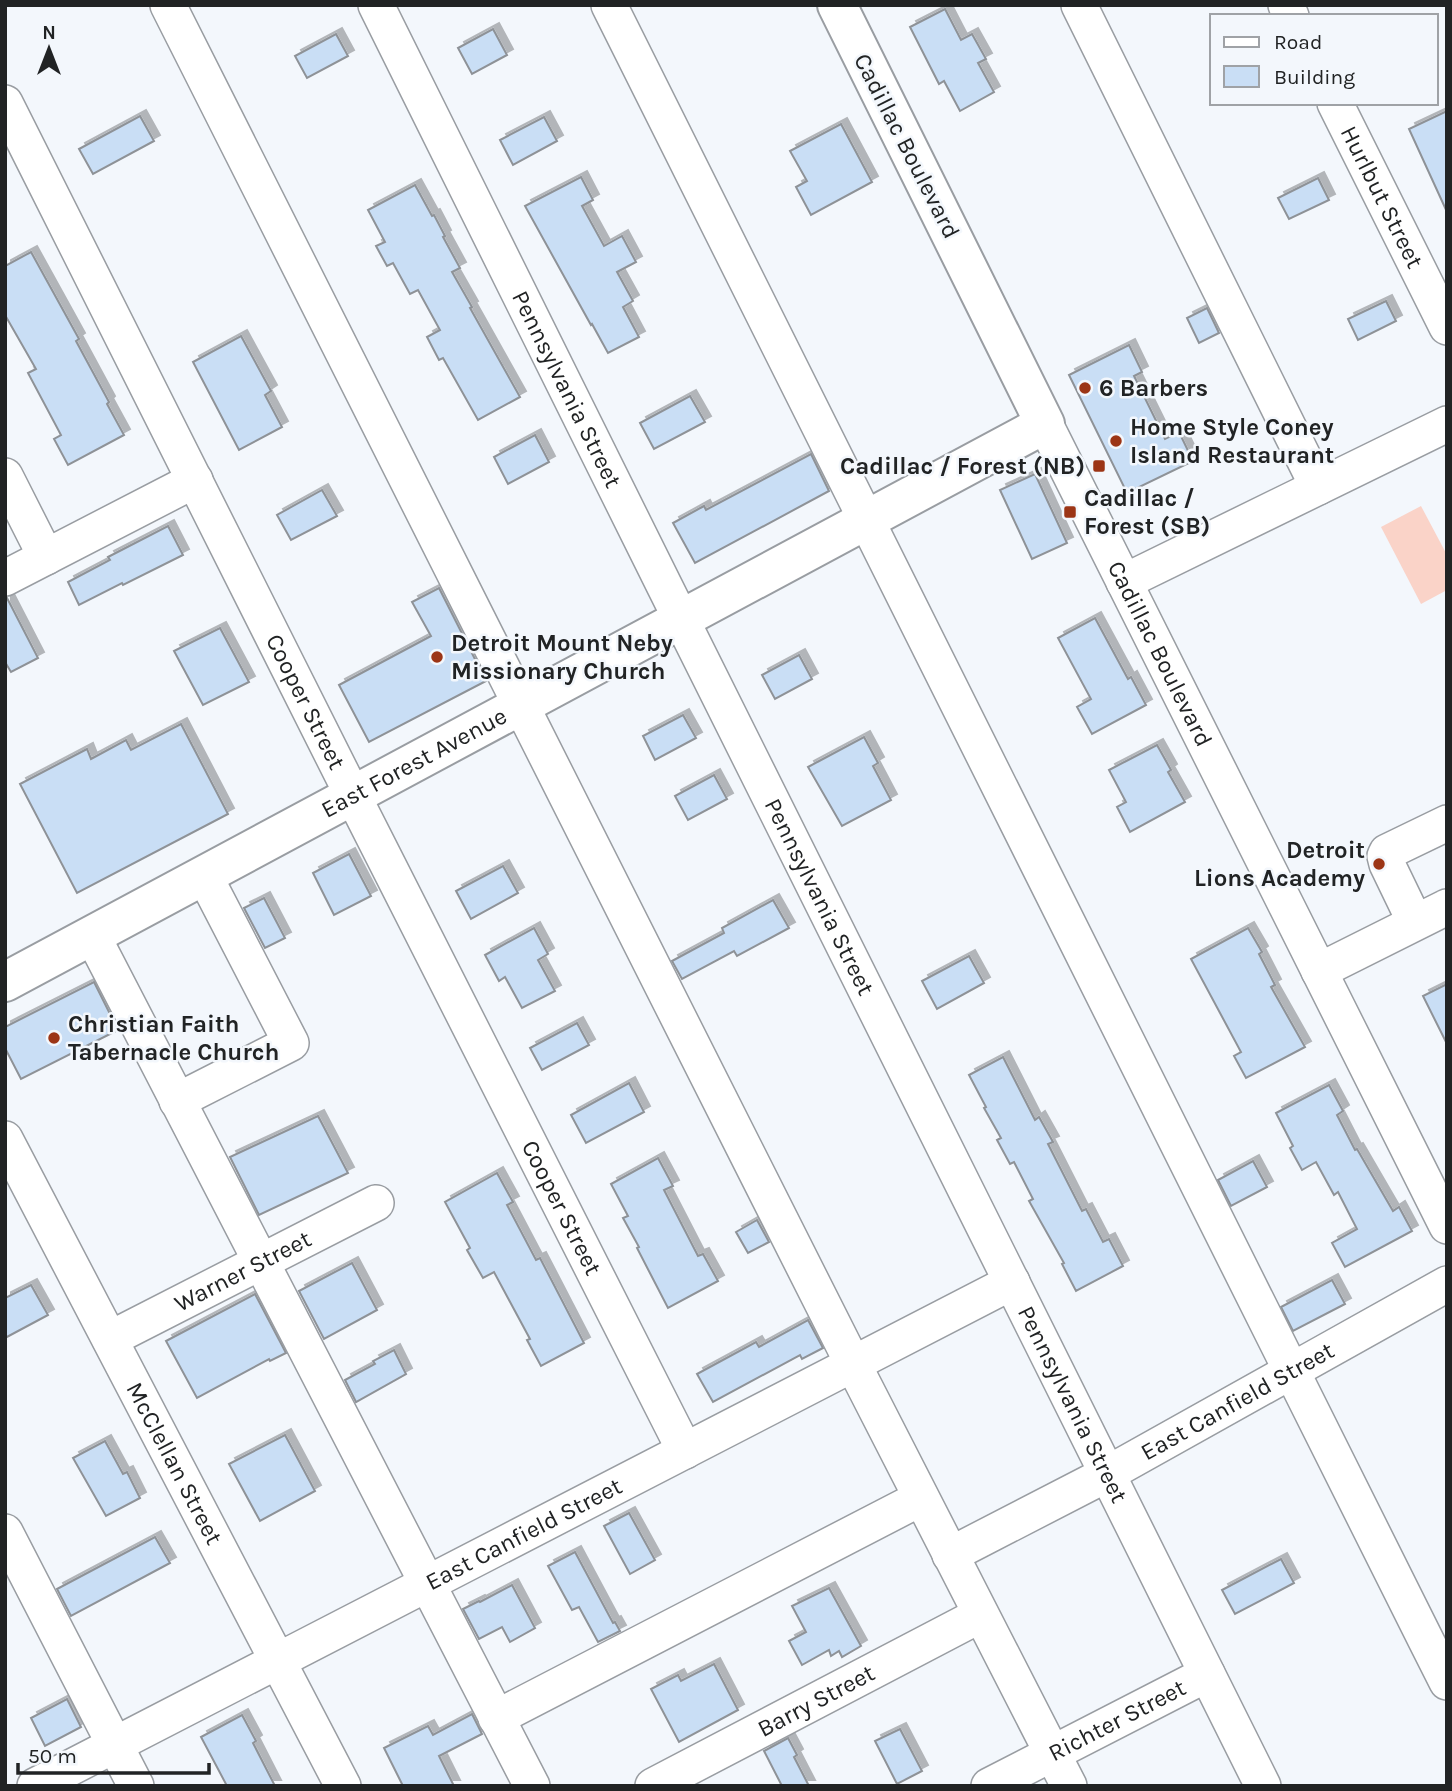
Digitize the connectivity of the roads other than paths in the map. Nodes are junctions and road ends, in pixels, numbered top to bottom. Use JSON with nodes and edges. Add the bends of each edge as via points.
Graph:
{"nodes":[{"id":1,"x":167,"y":5,"type":"edge"},
{"id":2,"x":376,"y":5,"type":"edge"},
{"id":3,"x":608,"y":5,"type":"edge"},
{"id":4,"x":836,"y":5,"type":"edge"},
{"id":5,"x":1079,"y":5,"type":"edge"},
{"id":6,"x":5,"y":103,"type":"edge"},
{"id":7,"x":1336,"y":105,"type":"edge"},
{"id":8,"x":1447,"y":327,"type":"edge"},
{"id":9,"x":1045,"y":424,"type":"junction"},
{"id":10,"x":1447,"y":424,"type":"edge"},
{"id":11,"x":5,"y":476,"type":"edge"},
{"id":12,"x":195,"y":480,"type":"junction"},
{"id":13,"x":1318,"y":487,"type":"junction"},
{"id":14,"x":867,"y":519,"type":"junction"},
{"id":15,"x":47,"y":557,"type":"junction"},
{"id":16,"x":5,"y":578,"type":"edge"},
{"id":17,"x":1124,"y":582,"type":"junction"},
{"id":18,"x":681,"y":619,"type":"junction"},
{"id":19,"x":521,"y":705,"type":"junction"},
{"id":20,"x":353,"y":796,"type":"junction"},
{"id":21,"x":1447,"y":823,"type":"edge"},
{"id":22,"x":204,"y":875,"type":"junction"},
{"id":23,"x":1447,"y":907,"type":"edge"},
{"id":24,"x":1415,"y":922,"type":"junction"},
{"id":25,"x":92,"y":935,"type":"junction"},
{"id":26,"x":1319,"y":971,"type":"junction"},
{"id":27,"x":5,"y":982,"type":"edge"},
{"id":28,"x":177,"y":1101,"type":"junction"},
{"id":29,"x":5,"y":1139,"type":"edge"},
{"id":30,"x":376,"y":1203,"type":"dead end"},
{"id":31,"x":1447,"y":1226,"type":"edge"},
{"id":32,"x":260,"y":1261,"type":"junction"},
{"id":33,"x":1012,"y":1282,"type":"junction"},
{"id":34,"x":1447,"y":1284,"type":"edge"},
{"id":35,"x":110,"y":1339,"type":"junction"},
{"id":36,"x":853,"y":1364,"type":"junction"},
{"id":37,"x":1290,"y":1372,"type":"junction"},
{"id":38,"x":685,"y":1451,"type":"junction"},
{"id":39,"x":1107,"y":1474,"type":"junction"},
{"id":40,"x":921,"y":1498,"type":"junction"},
{"id":41,"x":5,"y":1532,"type":"edge"},
{"id":42,"x":950,"y":1555,"type":"junction"},
{"id":43,"x":426,"y":1583,"type":"junction"},
{"id":44,"x":980,"y":1615,"type":"junction"},
{"id":45,"x":278,"y":1661,"type":"junction"},
{"id":46,"x":1207,"y":1674,"type":"junction"},
{"id":47,"x":1447,"y":1682,"type":"edge"},
{"id":48,"x":496,"y":1718,"type":"junction"},
{"id":49,"x":115,"y":1745,"type":"junction"},
{"id":50,"x":1053,"y":1753,"type":"junction"},
{"id":51,"x":35,"y":1786,"type":"edge"},
{"id":52,"x":136,"y":1786,"type":"edge"},
{"id":53,"x":343,"y":1786,"type":"edge"},
{"id":54,"x":532,"y":1786,"type":"edge"},
{"id":55,"x":653,"y":1786,"type":"edge"},
{"id":56,"x":989,"y":1786,"type":"edge"},
{"id":57,"x":1069,"y":1786,"type":"edge"},
{"id":58,"x":1263,"y":1786,"type":"edge"}],
"edges":[{"from":1,"to":19,"type":"street"},
{"from":2,"to":18,"type":"street","name":"Pennsylvania Street"},
{"from":3,"to":14,"type":"street"},
{"from":4,"to":9,"type":"main road","name":"Cadillac Boulevard"},
{"from":5,"to":13,"type":"street"},
{"from":6,"to":12,"type":"street","name":"Cooper Street"},
{"from":7,"to":8,"type":"street","name":"Hurlbut Street"},
{"from":9,"to":14,"type":"main road","name":"East Forest Avenue"},
{"from":9,"to":17,"type":"street","name":"Cadillac Boulevard"},
{"from":10,"to":13,"type":"street"},
{"from":11,"to":15,"type":"street"},
{"from":12,"to":15,"type":"street"},
{"from":12,"to":20,"type":"street","name":"Cooper Street"},
{"from":13,"to":17,"type":"street"},
{"from":14,"to":18,"type":"main road","name":"East Forest Avenue"},
{"from":14,"to":37,"type":"street"},
{"from":15,"to":16,"type":"street"},
{"from":17,"to":26,"type":"street","name":"Cadillac Boulevard"},
{"from":18,"to":19,"type":"main road","name":"East Forest Avenue"},
{"from":18,"to":33,"type":"street","name":"Pennsylvania Street"},
{"from":19,"to":20,"type":"main road","name":"East Forest Avenue"},
{"from":19,"to":36,"type":"street"},
{"from":20,"to":22,"type":"main road","name":"East Forest Avenue"},
{"from":20,"to":38,"type":"street","name":"Cooper Street"},
{"from":21,"to":24,"type":"street","via":[[1385,856]]},
{"from":22,"to":25,"type":"main road","name":"East Forest Avenue"},
{"from":22,"to":28,"type":"street","via":[[291,1043]]},
{"from":23,"to":24,"type":"street"},
{"from":24,"to":26,"type":"street"},
{"from":25,"to":27,"type":"main road","name":"East Forest Avenue"},
{"from":25,"to":28,"type":"street"},
{"from":26,"to":31,"type":"street","name":"Cadillac Boulevard"},
{"from":28,"to":32,"type":"street"},
{"from":29,"to":35,"type":"street","name":"McClellan Street"},
{"from":30,"to":32,"type":"street","name":"Warner Street"},
{"from":32,"to":35,"type":"street","name":"Warner Street"},
{"from":32,"to":43,"type":"street"},
{"from":33,"to":36,"type":"street","name":"East Canfield Street"},
{"from":33,"to":39,"type":"street","name":"Pennsylvania Street"},
{"from":34,"to":37,"type":"street","name":"East Canfield Street"},
{"from":35,"to":45,"type":"street","name":"McClellan Street"},
{"from":36,"to":38,"type":"street","name":"East Canfield Street"},
{"from":36,"to":40,"type":"street"},
{"from":37,"to":39,"type":"street","name":"East Canfield Street"},
{"from":37,"to":47,"type":"street"},
{"from":38,"to":43,"type":"street","name":"East Canfield Street"},
{"from":39,"to":42,"type":"street","name":"East Canfield Street"},
{"from":39,"to":46,"type":"street","name":"Pennsylvania Street"},
{"from":40,"to":42,"type":"street"},
{"from":40,"to":48,"type":"street"},
{"from":41,"to":49,"type":"street"},
{"from":42,"to":44,"type":"street"},
{"from":43,"to":45,"type":"street","name":"East Canfield Street"},
{"from":43,"to":48,"type":"street"},
{"from":44,"to":50,"type":"street"},
{"from":44,"to":55,"type":"street","name":"Barry Street"},
{"from":45,"to":49,"type":"street","name":"East Canfield Street"},
{"from":45,"to":53,"type":"street","name":"McClellan Street"},
{"from":46,"to":50,"type":"street","name":"Richter Street"},
{"from":46,"to":58,"type":"street","name":"Pennsylvania Street"},
{"from":48,"to":54,"type":"street"},
{"from":49,"to":51,"type":"street","name":"East Canfield Street"},
{"from":49,"to":52,"type":"street"},
{"from":50,"to":56,"type":"street","name":"Richter Street"},
{"from":50,"to":57,"type":"street"}]}
